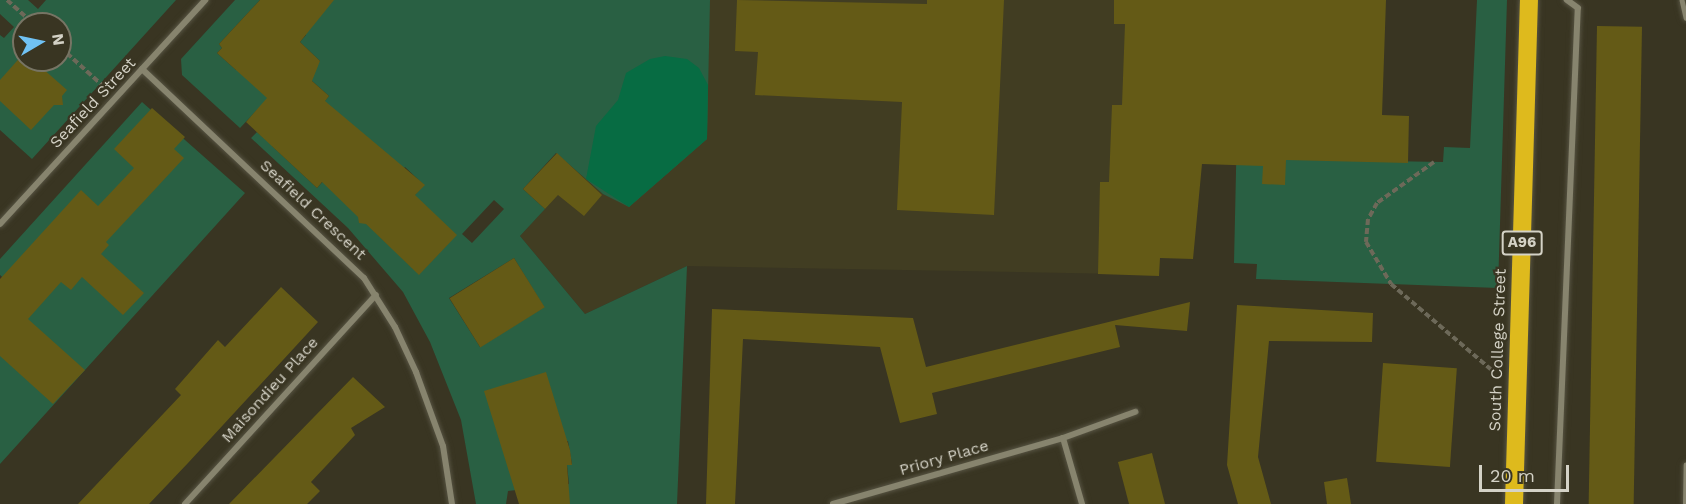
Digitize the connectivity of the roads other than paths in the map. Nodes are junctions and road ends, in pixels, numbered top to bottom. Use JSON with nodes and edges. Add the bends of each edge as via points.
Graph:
{"nodes":[{"id":1,"x":205,"y":0,"type":"edge"},
{"id":2,"x":1529,"y":0,"type":"edge"},
{"id":3,"x":1567,"y":0,"type":"edge"},
{"id":4,"x":1682,"y":0,"type":"edge"},
{"id":5,"x":1686,"y":18,"type":"edge"},
{"id":6,"x":142,"y":69,"type":"junction"},
{"id":7,"x":0,"y":224,"type":"edge"},
{"id":8,"x":376,"y":295,"type":"junction"},
{"id":9,"x":1135,"y":412,"type":"dead end"},
{"id":10,"x":1063,"y":438,"type":"junction"},
{"id":11,"x":1686,"y":465,"type":"edge"},
{"id":12,"x":1512,"y":498,"type":"edge"},
{"id":13,"x":185,"y":504,"type":"edge"},
{"id":14,"x":452,"y":504,"type":"edge"},
{"id":15,"x":833,"y":504,"type":"edge"},
{"id":16,"x":1082,"y":504,"type":"edge"},
{"id":17,"x":1557,"y":504,"type":"edge"},
{"id":18,"x":1685,"y":504,"type":"edge"}],
"edges":[{"from":1,"to":6,"type":"street","name":"Seafield Street"},
{"from":2,"to":12,"type":"highway","name":"South College Street","number":"A96"},
{"from":3,"to":17,"type":"street","via":[[1578,8]]},
{"from":4,"to":5,"type":"lane"},
{"from":6,"to":7,"type":"street","name":"Seafield Street"},
{"from":6,"to":8,"type":"street","name":"Seafield Crescent","via":[[349,261]]},
{"from":8,"to":13,"type":"street","name":"Maisondieu Place"},
{"from":8,"to":14,"type":"street","name":"Seafield Crescent","via":[[407,350],[432,413],[446,458]]},
{"from":9,"to":10,"type":"street","name":"Priory Place"},
{"from":10,"to":15,"type":"street","name":"Priory Place"},
{"from":10,"to":16,"type":"street"},
{"from":11,"to":18,"type":"lane"}]}
